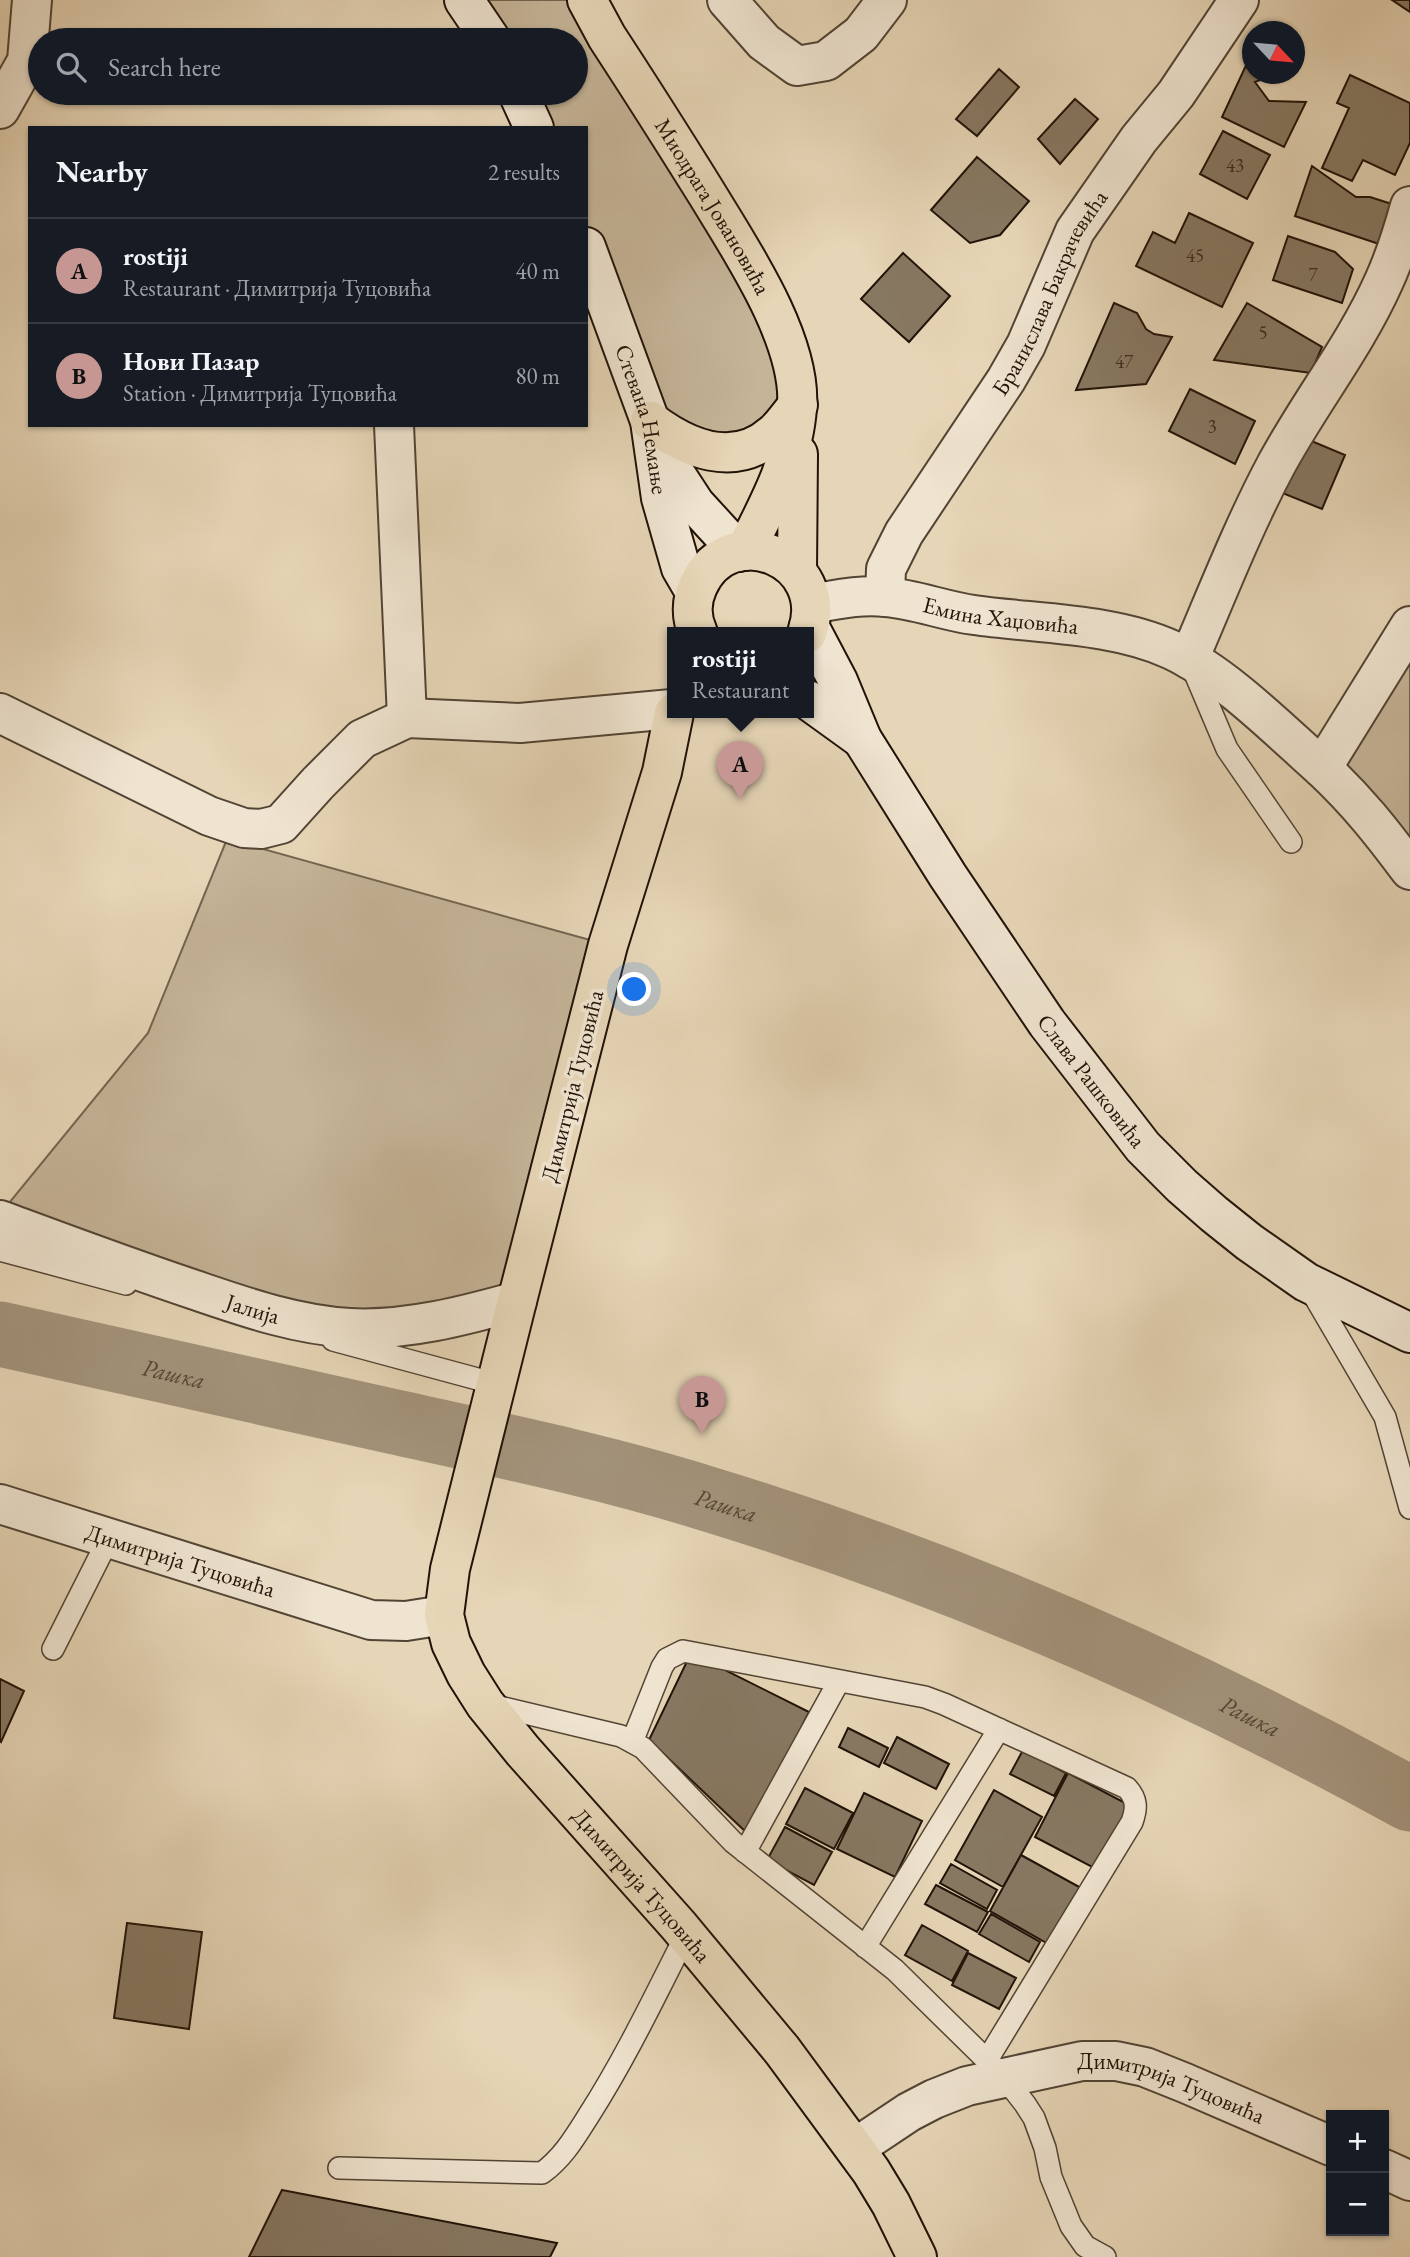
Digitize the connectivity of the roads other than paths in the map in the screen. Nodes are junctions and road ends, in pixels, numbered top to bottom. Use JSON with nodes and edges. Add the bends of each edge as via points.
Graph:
{"nodes":[{"id":1,"x":32,"y":0,"type":"edge"},
{"id":2,"x":464,"y":0,"type":"edge"},
{"id":3,"x":587,"y":0,"type":"edge"},
{"id":4,"x":727,"y":0,"type":"edge"},
{"id":5,"x":887,"y":0,"type":"edge"},
{"id":6,"x":1239,"y":0,"type":"edge"},
{"id":7,"x":30,"y":28,"type":"edge"},
{"id":8,"x":483,"y":28,"type":"edge"},
{"id":9,"x":28,"y":49,"type":"edge"},
{"id":10,"x":523,"y":105,"type":"edge"},
{"id":11,"x":0,"y":109,"type":"edge"},
{"id":12,"x":533,"y":126,"type":"edge"},
{"id":13,"x":1410,"y":206,"type":"edge"},
{"id":14,"x":588,"y":253,"type":"edge"},
{"id":15,"x":796,"y":416,"type":"junction"},
{"id":16,"x":394,"y":427,"type":"edge"},
{"id":17,"x":652,"y":429,"type":"junction"},
{"id":18,"x":742,"y":551,"type":"junction"},
{"id":19,"x":885,"y":597,"type":"junction"},
{"id":20,"x":806,"y":608,"type":"edge"},
{"id":21,"x":695,"y":621,"type":"edge"},
{"id":22,"x":1410,"y":626,"type":"edge"},
{"id":23,"x":1189,"y":659,"type":"junction"},
{"id":24,"x":814,"y":704,"type":"edge"},
{"id":25,"x":667,"y":711,"type":"edge"},
{"id":26,"x":0,"y":712,"type":"edge"},
{"id":27,"x":407,"y":718,"type":"junction"},
{"id":28,"x":672,"y":718,"type":"edge"},
{"id":29,"x":692,"y":718,"type":"edge"},
{"id":30,"x":862,"y":739,"type":"junction"},
{"id":31,"x":1322,"y":768,"type":"junction"},
{"id":32,"x":662,"y":772,"type":"junction"},
{"id":33,"x":1291,"y":842,"type":"dead end"},
{"id":34,"x":1410,"y":870,"type":"edge"},
{"id":35,"x":0,"y":1220,"type":"edge"},
{"id":36,"x":0,"y":1250,"type":"edge"},
{"id":37,"x":1306,"y":1282,"type":"junction"},
{"id":38,"x":517,"y":1301,"type":"junction"},
{"id":39,"x":1410,"y":1333,"type":"edge"},
{"id":40,"x":493,"y":1394,"type":"junction"},
{"id":41,"x":0,"y":1504,"type":"edge"},
{"id":42,"x":1410,"y":1508,"type":"edge"},
{"id":43,"x":109,"y":1538,"type":"junction"},
{"id":44,"x":444,"y":1615,"type":"junction"},
{"id":45,"x":53,"y":1649,"type":"dead end"},
{"id":46,"x":839,"y":1681,"type":"junction"},
{"id":47,"x":485,"y":1704,"type":"junction"},
{"id":48,"x":999,"y":1729,"type":"junction"},
{"id":49,"x":632,"y":1742,"type":"junction"},
{"id":50,"x":745,"y":1852,"type":"junction"},
{"id":51,"x":686,"y":1935,"type":"junction"},
{"id":52,"x":865,"y":1947,"type":"junction"},
{"id":53,"x":995,"y":2069,"type":"junction"},
{"id":54,"x":1326,"y":2144,"type":"edge"},
{"id":55,"x":855,"y":2148,"type":"junction"},
{"id":56,"x":339,"y":2168,"type":"dead end"},
{"id":57,"x":1389,"y":2171,"type":"edge"},
{"id":58,"x":1410,"y":2180,"type":"edge"},
{"id":59,"x":917,"y":2257,"type":"edge"},
{"id":60,"x":1105,"y":2257,"type":"edge"}],
"edges":[{"from":1,"to":7,"type":"street"},
{"from":2,"to":8,"type":"street"},
{"from":3,"to":15,"type":"main road","name":"Миодрага Јовановића","via":[[746,257],[785,340],[795,372]]},
{"from":4,"to":5,"type":"street","via":[[764,42],[797,66],[826,61],[861,34]]},
{"from":6,"to":19,"type":"street","name":"Бранислава Бакрачевића","via":[[1075,231],[1026,345],[897,545],[886,569]]},
{"from":9,"to":11,"type":"street","via":[[27,61]]},
{"from":10,"to":12,"type":"street"},
{"from":13,"to":23,"type":"street","via":[[1384,282],[1275,466]]},
{"from":14,"to":17,"type":"street","name":"Стевана Немање"},
{"from":15,"to":17,"type":"main road","via":[[761,442],[723,452],[691,446]]},
{"from":15,"to":18,"type":"main road","via":[[775,490]]},
{"from":15,"to":20,"type":"main road","name":"Миодрага Јовановића"},
{"from":16,"to":27,"type":"street"},
{"from":17,"to":18,"type":"street","via":[[685,492]]},
{"from":17,"to":21,"type":"street","name":"Стевана Немање","via":[[659,486]]},
{"from":18,"to":20,"type":"main road","via":[[771,553],[784,560]]},
{"from":18,"to":21,"type":"main road","via":[[720,560],[705,574]]},
{"from":19,"to":20,"type":"street","name":"Емина Хаџовића"},
{"from":19,"to":23,"type":"street","name":"Емина Хаџовића","via":[[971,615],[1127,635]]},
{"from":20,"to":30,"type":"street"},
{"from":22,"to":31,"type":"street"},
{"from":23,"to":31,"type":"street","name":"Емина Хаџовића"},
{"from":23,"to":33,"type":"lane","via":[[1227,749]]},
{"from":24,"to":30,"type":"street"},
{"from":25,"to":27,"type":"street","via":[[520,723]]},
{"from":26,"to":27,"type":"street","via":[[209,816],[261,829],[281,824],[362,739]]},
{"from":28,"to":32,"type":"main road"},
{"from":29,"to":32,"type":"main road"},
{"from":30,"to":37,"type":"street","name":"Слава Рашковића","via":[[982,929],[1047,1023],[1143,1147],[1249,1242]]},
{"from":31,"to":34,"type":"street","name":"Емина Хаџовића","via":[[1358,802]]},
{"from":32,"to":38,"type":"main road","name":"Димитрија Туцовића","via":[[608,945]]},
{"from":35,"to":38,"type":"street","name":"Јалија","via":[[202,1293],[313,1325],[387,1328]]},
{"from":36,"to":40,"type":"lane"},
{"from":37,"to":39,"type":"street","name":"Слава Рашковића"},
{"from":37,"to":42,"type":"lane","via":[[1385,1417]]},
{"from":38,"to":40,"type":"main road","name":"Димитрија Туцовића"},
{"from":40,"to":44,"type":"main road","name":"Димитрија Туцовића","via":[[450,1569]]},
{"from":41,"to":43,"type":"street","name":"Димитрија Туцовића"},
{"from":43,"to":44,"type":"street","name":"Димитрија Туцовића","via":[[371,1620]]},
{"from":43,"to":45,"type":"lane"},
{"from":44,"to":47,"type":"main road","name":"Димитрија Туцовића","via":[[451,1643]]},
{"from":46,"to":48,"type":"lane","via":[[925,1697]]},
{"from":46,"to":49,"type":"lane","via":[[683,1651],[662,1667]]},
{"from":46,"to":50,"type":"lane"},
{"from":47,"to":49,"type":"lane"},
{"from":47,"to":51,"type":"main road","name":"Димитрија Туцовића"},
{"from":48,"to":52,"type":"lane"},
{"from":48,"to":53,"type":"lane","via":[[1127,1788],[1136,1805],[1132,1822]]},
{"from":49,"to":50,"type":"lane"},
{"from":50,"to":52,"type":"lane"},
{"from":51,"to":55,"type":"main road","name":"Димитрија Туцовића","via":[[782,2050]]},
{"from":51,"to":56,"type":"lane","via":[[617,2071],[567,2150],[548,2169],[542,2173]]},
{"from":52,"to":53,"type":"lane","via":[[905,1979]]},
{"from":53,"to":54,"type":"street","name":"Димитрија Туцовића","via":[[1116,2061],[1145,2067]]},
{"from":53,"to":55,"type":"street","name":"Димитрија Туцовића","via":[[967,2087],[909,2112]]},
{"from":53,"to":60,"type":"lane","via":[[1034,2118],[1071,2226],[1084,2246]]},
{"from":55,"to":59,"type":"main road","name":"Димитрија Туцовића","via":[[891,2204]]},
{"from":57,"to":58,"type":"street"}]}
